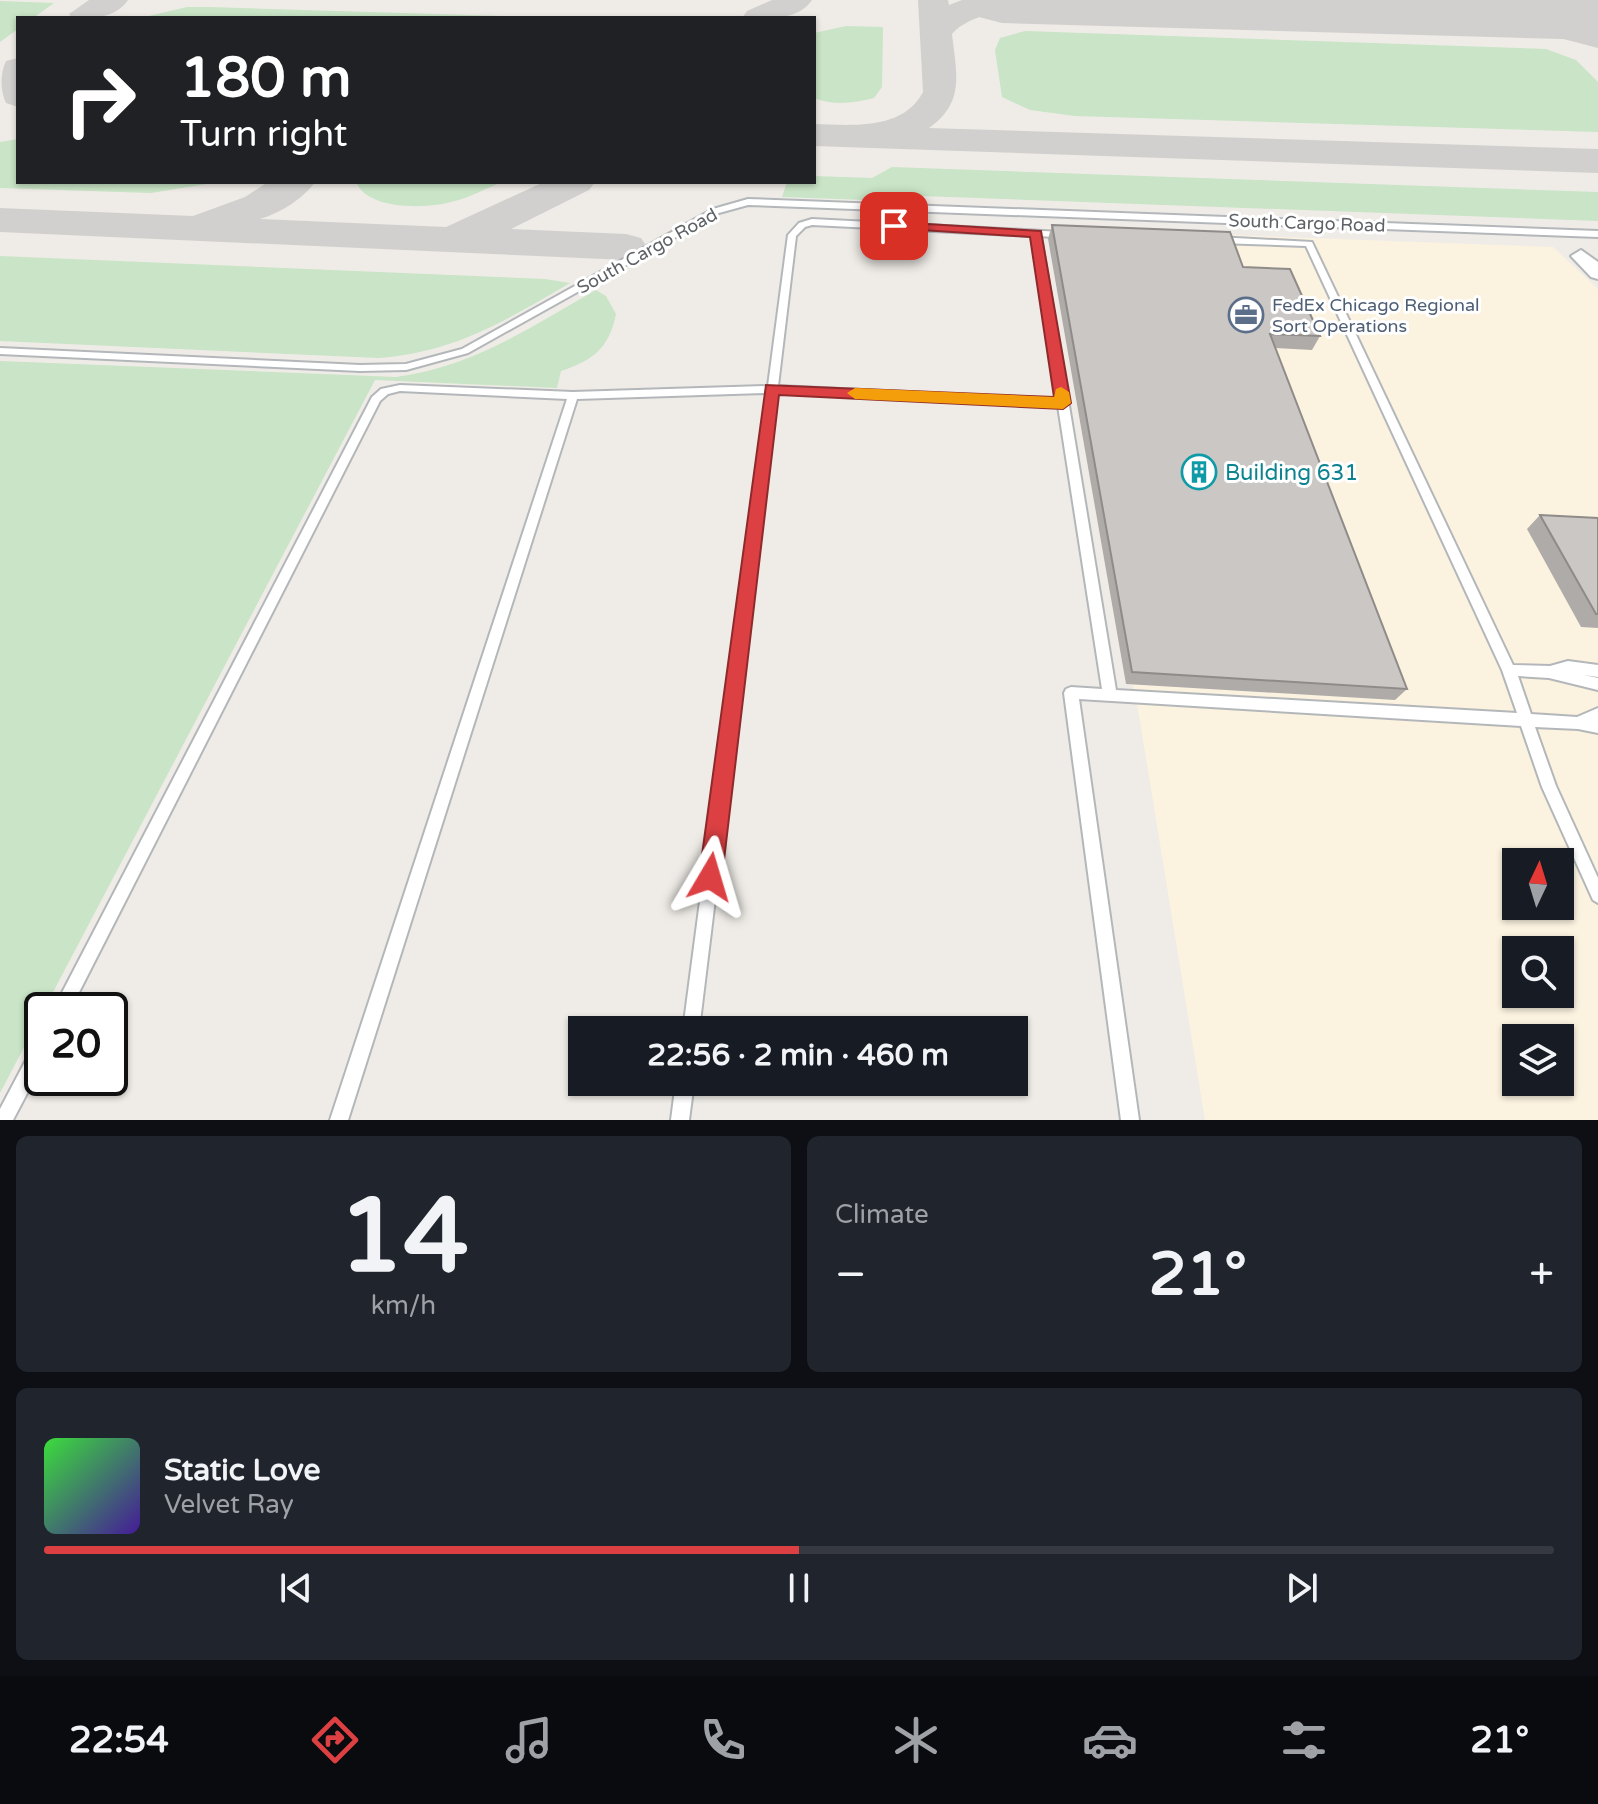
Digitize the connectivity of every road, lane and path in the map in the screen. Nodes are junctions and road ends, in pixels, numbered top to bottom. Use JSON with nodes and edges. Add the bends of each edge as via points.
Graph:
{"nodes":[{"id":1,"x":976,"y":211,"type":"junction"},
{"id":2,"x":977,"y":229,"type":"junction"},
{"id":3,"x":1036,"y":234,"type":"junction"},
{"id":4,"x":1598,"y":234,"type":"edge"},
{"id":5,"x":1078,"y":235,"type":"edge"},
{"id":6,"x":1201,"y":240,"type":"edge"},
{"id":7,"x":1581,"y":256,"type":"dead end"},
{"id":8,"x":1598,"y":273,"type":"edge"},
{"id":9,"x":0,"y":351,"type":"edge"},
{"id":10,"x":771,"y":389,"type":"junction"},
{"id":11,"x":573,"y":396,"type":"junction"},
{"id":12,"x":1063,"y":403,"type":"junction"},
{"id":13,"x":1509,"y":670,"type":"junction"},
{"id":14,"x":1598,"y":671,"type":"edge"},
{"id":15,"x":1549,"y":672,"type":"junction"},
{"id":16,"x":1598,"y":684,"type":"edge"},
{"id":17,"x":1110,"y":695,"type":"junction"},
{"id":18,"x":1598,"y":714,"type":"edge"},
{"id":19,"x":1526,"y":721,"type":"junction"},
{"id":20,"x":1578,"y":723,"type":"junction"},
{"id":21,"x":1598,"y":727,"type":"edge"},
{"id":22,"x":1598,"y":895,"type":"edge"},
{"id":23,"x":70,"y":992,"type":"edge"},
{"id":24,"x":693,"y":1016,"type":"edge"},
{"id":25,"x":24,"y":1082,"type":"edge"},
{"id":26,"x":683,"y":1096,"type":"edge"},
{"id":27,"x":4,"y":1120,"type":"edge"},
{"id":28,"x":339,"y":1120,"type":"edge"},
{"id":29,"x":680,"y":1120,"type":"edge"},
{"id":30,"x":1130,"y":1120,"type":"edge"}],
"edges":[{"from":1,"to":2,"type":"lane"},
{"from":1,"to":4,"type":"lane","name":"South Cargo Road"},
{"from":1,"to":9,"type":"lane","name":"South Cargo Road","via":[[728,205],[465,351],[406,367]]},
{"from":2,"to":3,"type":"lane"},
{"from":2,"to":10,"type":"lane","via":[[812,222],[795,229]]},
{"from":3,"to":5,"type":"lane"},
{"from":3,"to":12,"type":"lane"},
{"from":6,"to":13,"type":"lane","via":[[1309,244]]},
{"from":7,"to":8,"type":"street"},
{"from":10,"to":11,"type":"lane"},
{"from":10,"to":12,"type":"lane"},
{"from":10,"to":24,"type":"lane"},
{"from":11,"to":23,"type":"lane","via":[[400,388],[376,399]]},
{"from":11,"to":28,"type":"lane"},
{"from":12,"to":17,"type":"lane"},
{"from":13,"to":15,"type":"lane"},
{"from":13,"to":19,"type":"lane"},
{"from":14,"to":15,"type":"lane","via":[[1568,667]]},
{"from":15,"to":16,"type":"lane"},
{"from":17,"to":19,"type":"lane"},
{"from":17,"to":30,"type":"lane","via":[[1071,693]]},
{"from":18,"to":20,"type":"lane"},
{"from":19,"to":20,"type":"lane"},
{"from":19,"to":22,"type":"lane"},
{"from":20,"to":21,"type":"lane"},
{"from":25,"to":27,"type":"lane"},
{"from":26,"to":29,"type":"lane"}]}
